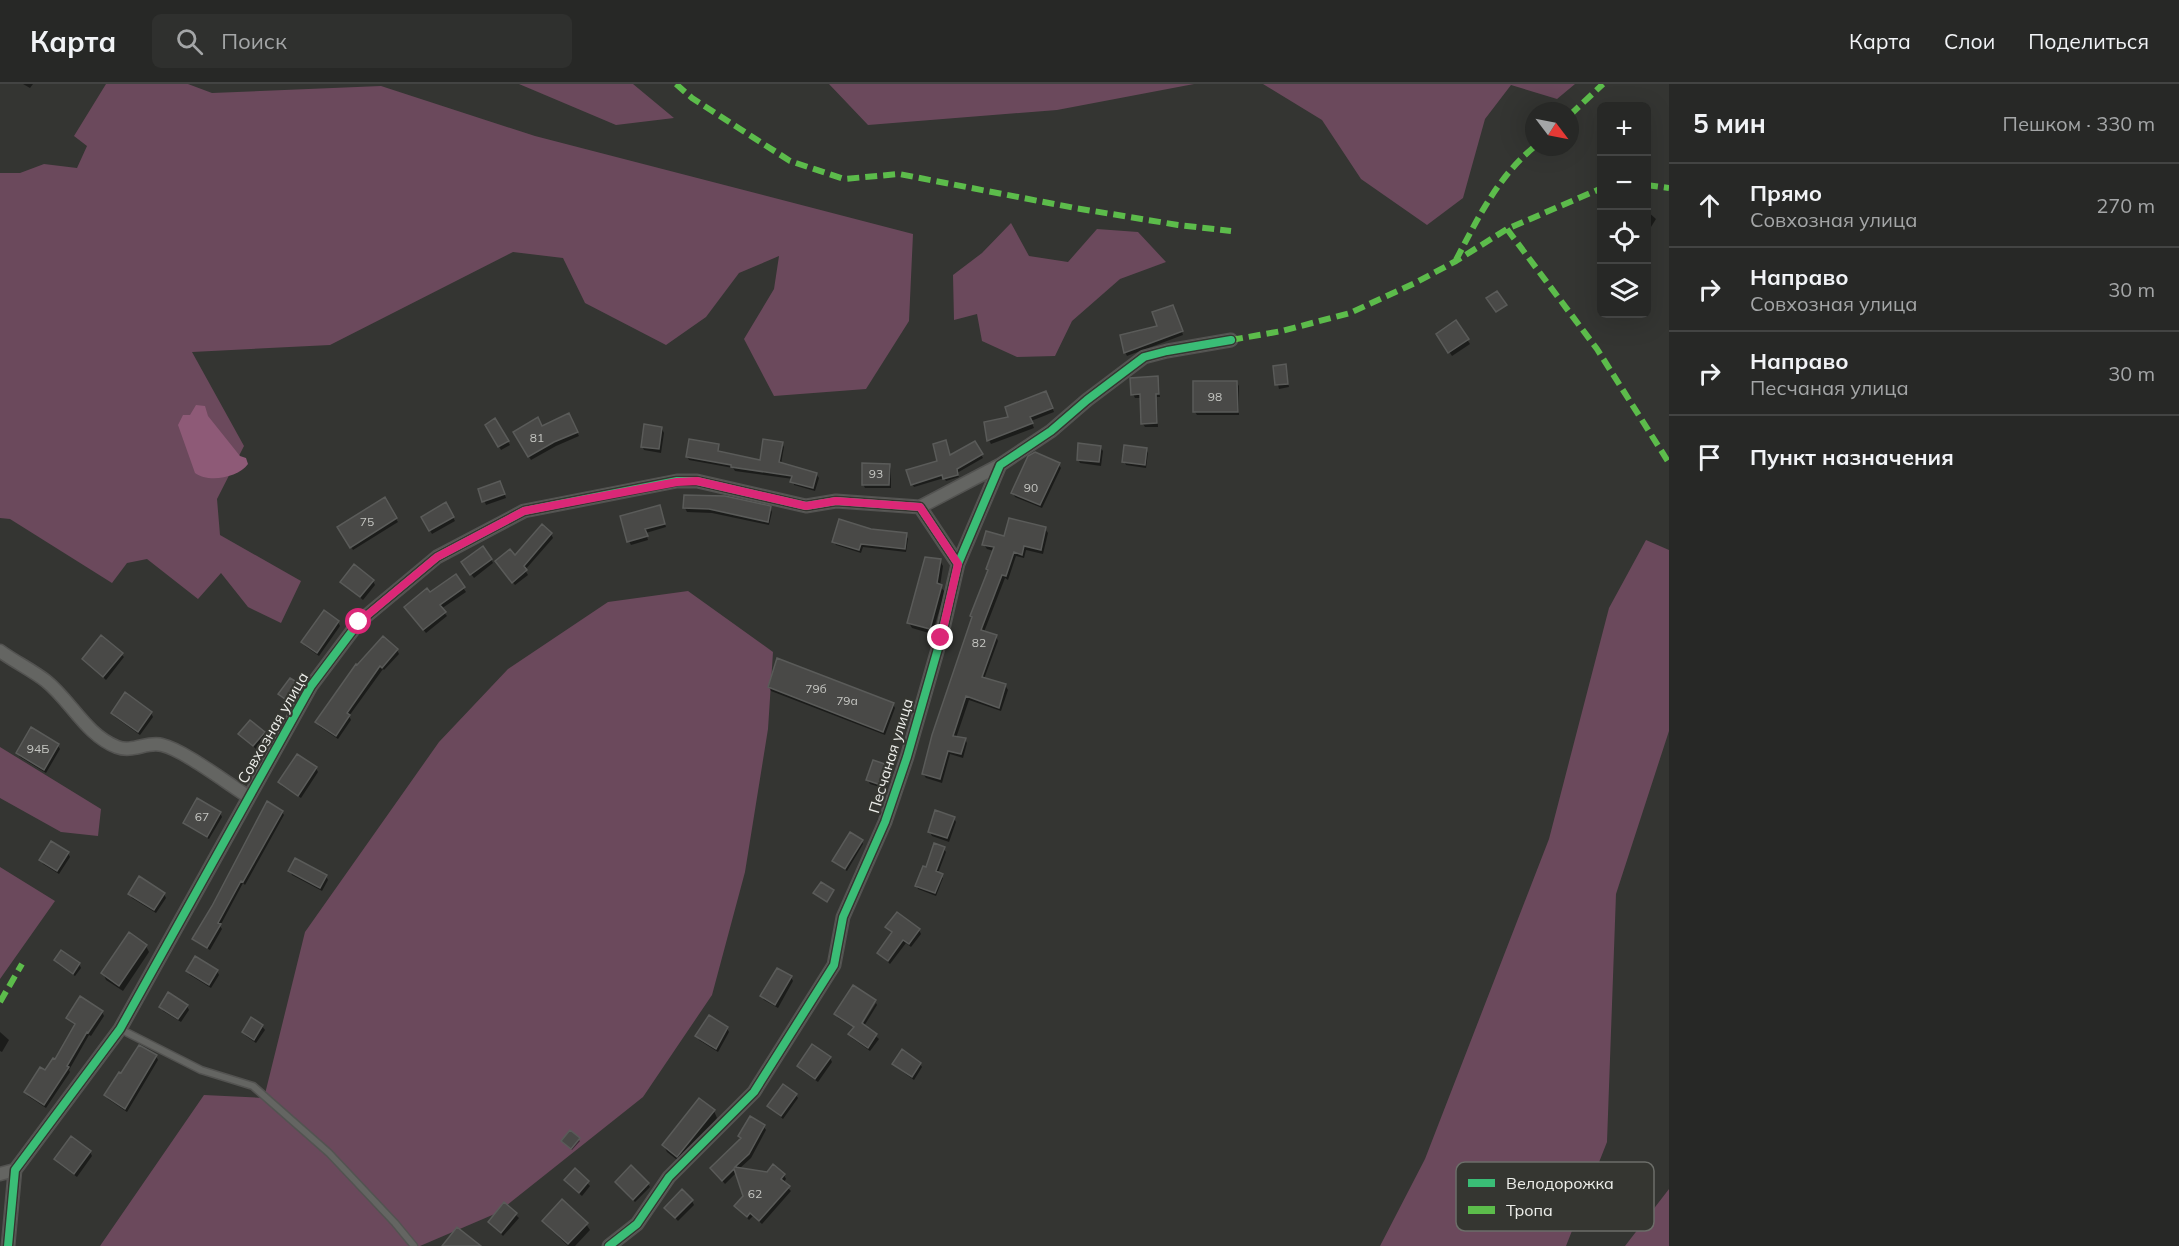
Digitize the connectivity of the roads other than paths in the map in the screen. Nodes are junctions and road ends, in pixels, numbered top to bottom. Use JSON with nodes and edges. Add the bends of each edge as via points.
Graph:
{"nodes":[{"id":1,"x":1231,"y":340,"type":"dead end"},
{"id":2,"x":1000,"y":465,"type":"junction"},
{"id":3,"x":920,"y":507,"type":"junction"},
{"id":4,"x":958,"y":564,"type":"junction"},
{"id":5,"x":0,"y":651,"type":"edge"},
{"id":6,"x":249,"y":797,"type":"junction"},
{"id":7,"x":120,"y":1029,"type":"junction"},
{"id":8,"x":15,"y":1170,"type":"junction"},
{"id":9,"x":0,"y":1174,"type":"edge"},
{"id":10,"x":8,"y":1246,"type":"edge"},
{"id":11,"x":414,"y":1246,"type":"edge"},
{"id":12,"x":609,"y":1246,"type":"edge"}],
"edges":[{"from":1,"to":2,"type":"street","via":[[1144,357],[1051,431]]},
{"from":2,"to":3,"type":"street"},
{"from":2,"to":4,"type":"street","name":"Песчаная улица"},
{"from":3,"to":4,"type":"street"},
{"from":3,"to":6,"type":"street","name":"Совхозная улица","via":[[836,501],[806,506],[697,481],[524,511],[437,557],[359,622],[310,686]]},
{"from":4,"to":12,"type":"street","name":"Песчаная улица","via":[[907,757],[885,822],[843,917],[834,965],[754,1092],[669,1177],[638,1224]]},
{"from":5,"to":6,"type":"street","via":[[47,682],[90,729],[116,747],[132,750],[160,744],[175,749]]},
{"from":6,"to":7,"type":"street","name":"Совхозная улица"},
{"from":7,"to":8,"type":"street","name":"Совхозная улица"},
{"from":7,"to":11,"type":"lane","via":[[201,1070],[253,1086],[329,1152]]},
{"from":8,"to":9,"type":"street"},
{"from":8,"to":10,"type":"street"}]}
